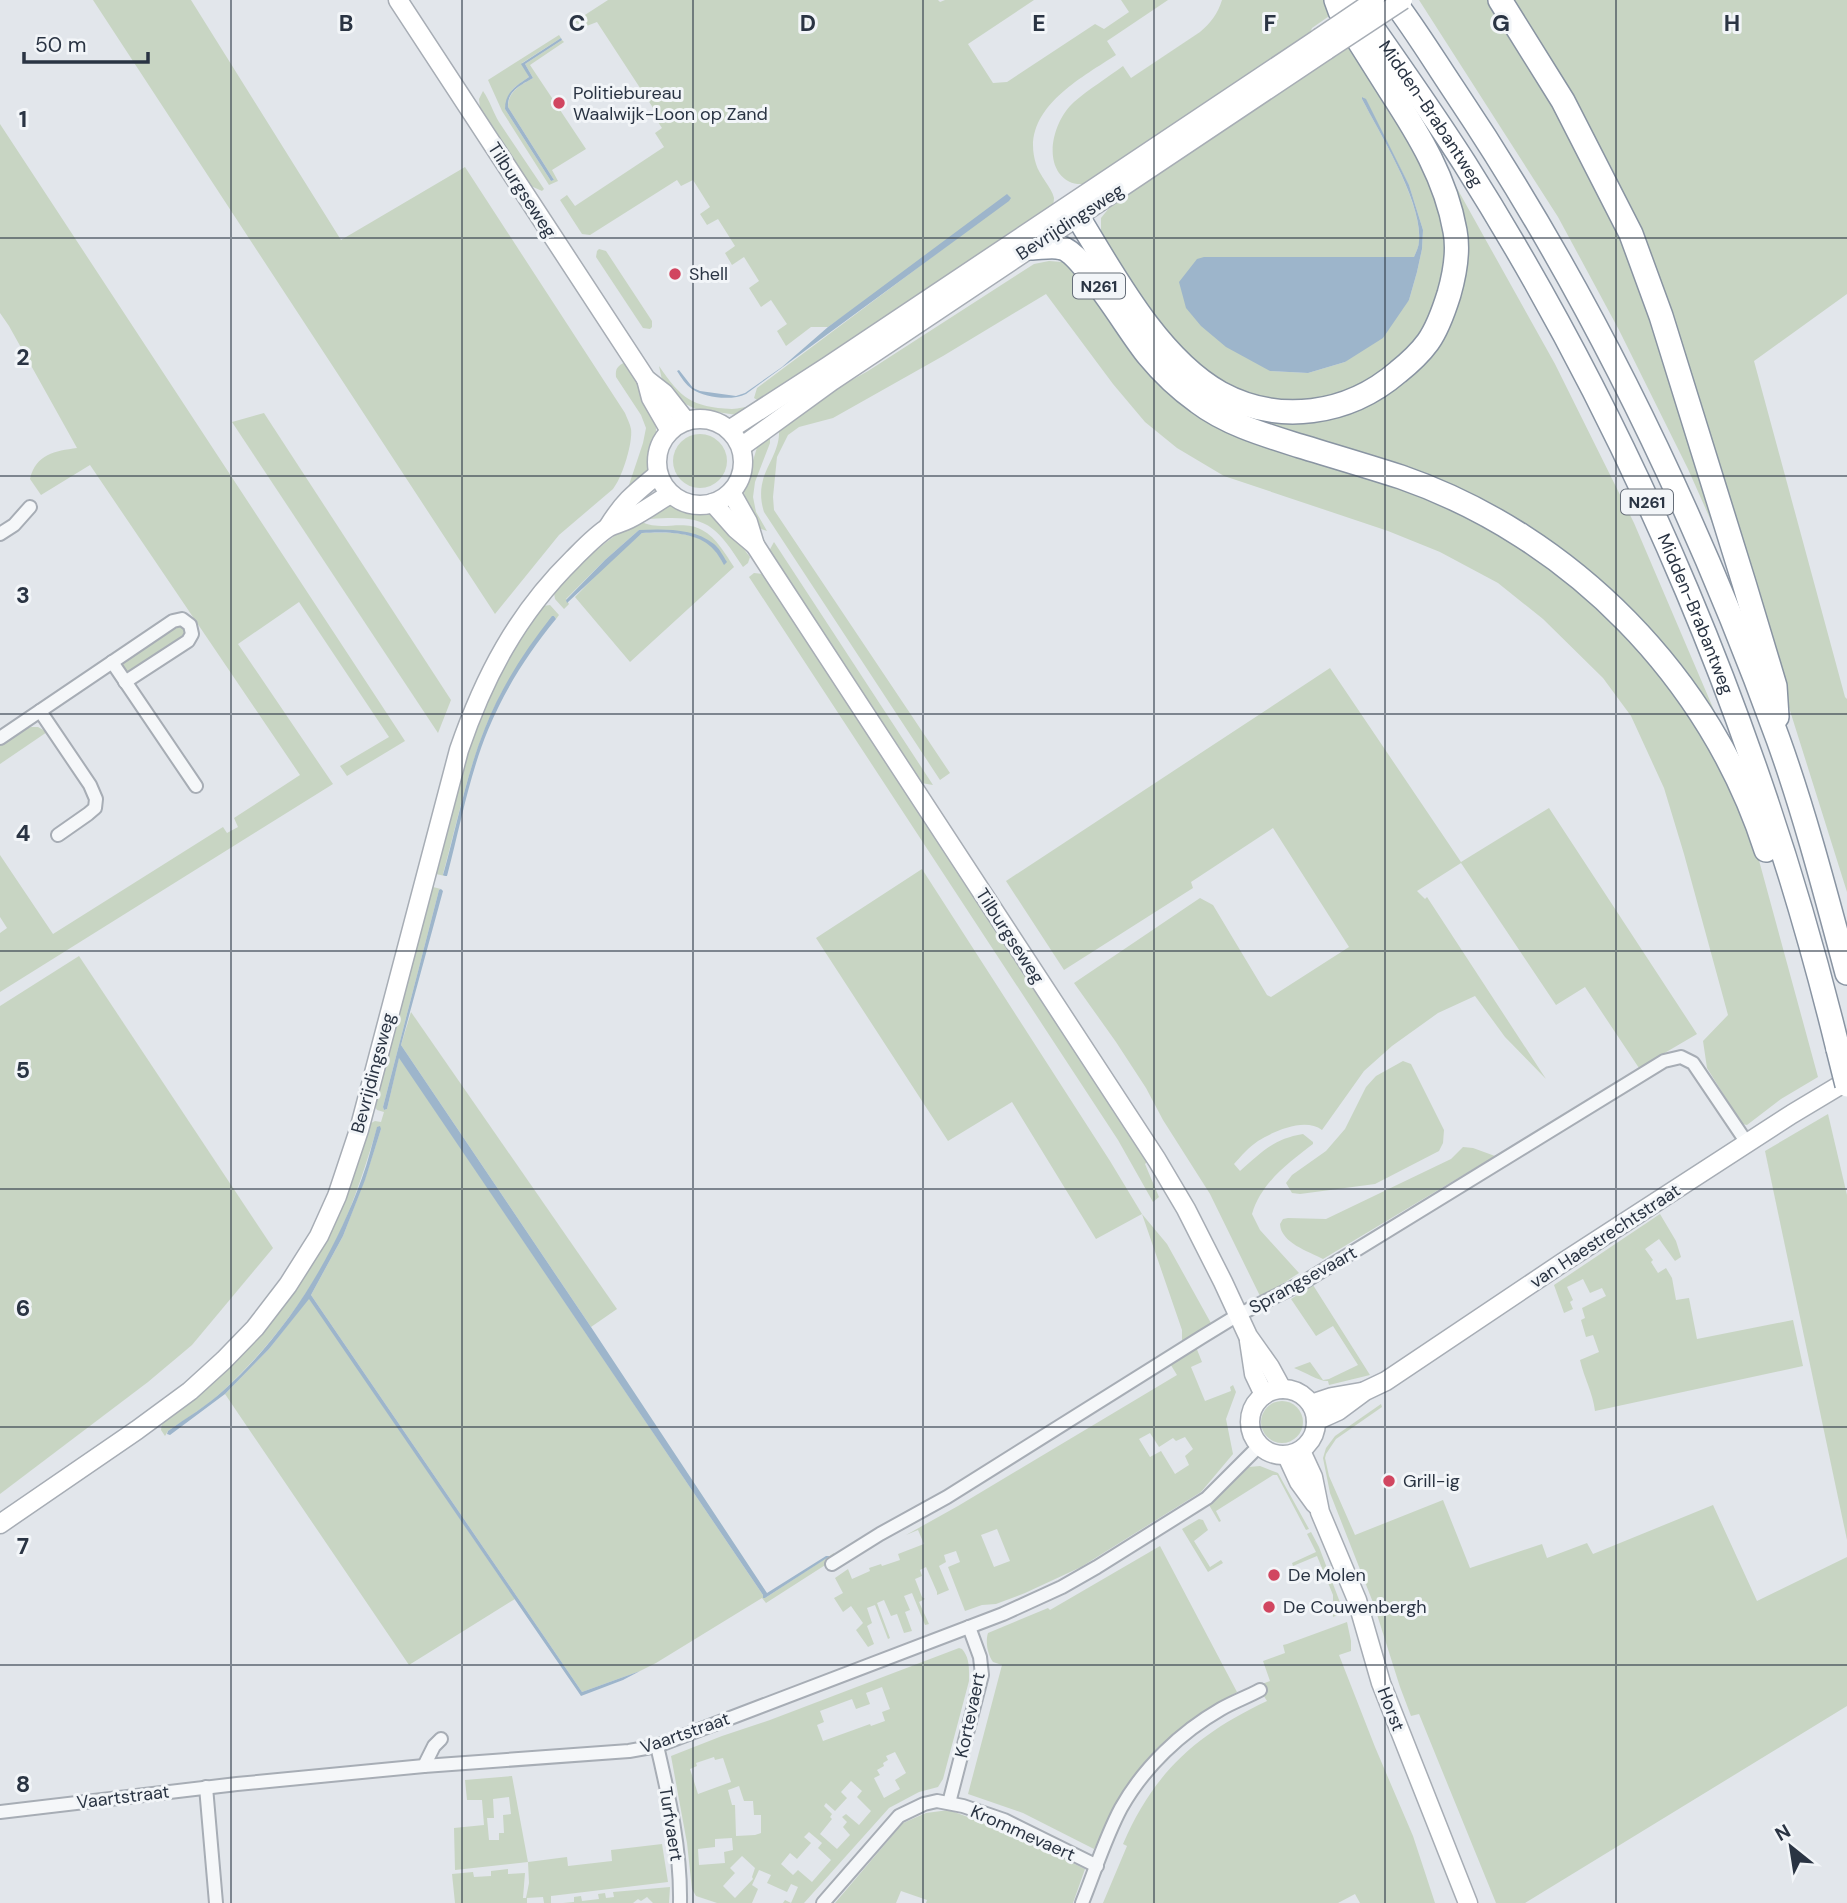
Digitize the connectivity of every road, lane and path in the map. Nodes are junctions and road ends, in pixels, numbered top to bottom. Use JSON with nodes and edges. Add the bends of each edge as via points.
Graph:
{"nodes":[{"id":1,"x":398,"y":0,"type":"edge"},
{"id":2,"x":1336,"y":0,"type":"edge"},
{"id":3,"x":1353,"y":0,"type":"edge"},
{"id":4,"x":1376,"y":0,"type":"edge"},
{"id":5,"x":1393,"y":0,"type":"edge"},
{"id":6,"x":1403,"y":0,"type":"edge"},
{"id":7,"x":1500,"y":0,"type":"edge"},
{"id":8,"x":1323,"y":44,"type":"junction"},
{"id":9,"x":1078,"y":217,"type":"junction"},
{"id":10,"x":1031,"y":248,"type":"junction"},
{"id":11,"x":646,"y":379,"type":"junction"},
{"id":12,"x":686,"y":421,"type":"junction"},
{"id":13,"x":729,"y":430,"type":"junction"},
{"id":14,"x":670,"y":431,"type":"junction"},
{"id":15,"x":741,"y":447,"type":"junction"},
{"id":16,"x":659,"y":474,"type":"junction"},
{"id":17,"x":731,"y":492,"type":"junction"},
{"id":18,"x":670,"y":494,"type":"junction"},
{"id":19,"x":713,"y":503,"type":"junction"},
{"id":20,"x":30,"y":507,"type":"dead end"},
{"id":21,"x":608,"y":527,"type":"junction"},
{"id":22,"x":0,"y":534,"type":"edge"},
{"id":23,"x":755,"y":545,"type":"junction"},
{"id":24,"x":112,"y":662,"type":"junction"},
{"id":25,"x":125,"y":682,"type":"junction"},
{"id":26,"x":40,"y":711,"type":"junction"},
{"id":27,"x":0,"y":738,"type":"edge"},
{"id":28,"x":1778,"y":741,"type":"junction"},
{"id":29,"x":196,"y":786,"type":"dead end"},
{"id":30,"x":58,"y":835,"type":"dead end"},
{"id":31,"x":1847,"y":973,"type":"edge"},
{"id":32,"x":1827,"y":1002,"type":"junction"},
{"id":33,"x":1847,"y":1083,"type":"edge"},
{"id":34,"x":1747,"y":1143,"type":"junction"},
{"id":35,"x":1238,"y":1315,"type":"junction"},
{"id":36,"x":1248,"y":1336,"type":"junction"},
{"id":37,"x":1282,"y":1389,"type":"junction"},
{"id":38,"x":1264,"y":1395,"type":"junction"},
{"id":39,"x":1314,"y":1413,"type":"junction"},
{"id":40,"x":1259,"y":1446,"type":"junction"},
{"id":41,"x":1294,"y":1453,"type":"junction"},
{"id":42,"x":0,"y":1524,"type":"edge"},
{"id":43,"x":832,"y":1564,"type":"dead end"},
{"id":44,"x":969,"y":1626,"type":"junction"},
{"id":45,"x":1260,"y":1690,"type":"dead end"},
{"id":46,"x":441,"y":1739,"type":"dead end"},
{"id":47,"x":657,"y":1746,"type":"junction"},
{"id":48,"x":424,"y":1766,"type":"junction"},
{"id":49,"x":206,"y":1787,"type":"junction"},
{"id":50,"x":949,"y":1803,"type":"junction"},
{"id":51,"x":0,"y":1812,"type":"edge"},
{"id":52,"x":1097,"y":1866,"type":"junction"},
{"id":53,"x":216,"y":1903,"type":"edge"},
{"id":54,"x":680,"y":1903,"type":"edge"},
{"id":55,"x":823,"y":1903,"type":"edge"},
{"id":56,"x":1082,"y":1903,"type":"edge"},
{"id":57,"x":1468,"y":1903,"type":"edge"}],
"edges":[{"from":1,"to":11,"type":"main road","name":"Tilburgseweg"},
{"from":2,"to":9,"type":"highway","number":"N261","via":[[1429,155],[1442,182],[1455,232],[1456,259],[1444,312],[1428,342],[1407,365],[1355,401],[1327,409],[1268,410],[1220,393],[1165,346],[1121,288]]},
{"from":3,"to":32,"type":"highway","name":"Midden-Brabantweg","number":"N261","via":[[1465,164],[1537,286],[1648,503],[1683,580],[1753,762]]},
{"from":4,"to":8,"type":"main road","name":"Bevrijdingsweg","bridge":true},
{"from":5,"to":28,"type":"highway","name":"Midden-Brabantweg","number":"N261","via":[[1495,151],[1602,338],[1707,560]]},
{"from":6,"to":8,"type":"main road","name":"Bevrijdingsweg","bridge":true},
{"from":7,"to":28,"type":"highway","number":"N261","via":[[1563,102],[1630,233],[1661,316],[1775,686]]},
{"from":8,"to":9,"type":"main road","name":"Bevrijdingsweg"},
{"from":8,"to":13,"type":"main road","name":"Bevrijdingsweg"},
{"from":9,"to":10,"type":"main road","name":"Bevrijdingsweg"},
{"from":10,"to":15,"type":"main road","name":"Bevrijdingsweg"},
{"from":10,"to":32,"type":"highway","number":"N261","via":[[1062,248],[1080,260],[1148,355],[1199,403],[1252,431],[1402,478],[1488,515],[1542,548],[1621,615],[1666,666],[1715,736],[1746,797],[1784,908]]},
{"from":11,"to":12,"type":"main road","name":"Tilburgseweg"},
{"from":11,"to":14,"type":"main road","name":"Tilburgseweg"},
{"from":12,"to":13,"type":"main road","via":[[709,420]]},
{"from":12,"to":14,"type":"main road"},
{"from":13,"to":15,"type":"main road"},
{"from":14,"to":16,"type":"main road","via":[[658,451]]},
{"from":15,"to":17,"type":"main road","via":[[742,471]]},
{"from":16,"to":18,"type":"main road"},
{"from":16,"to":21,"type":"main road","name":"Bevrijdingsweg","via":[[628,498]]},
{"from":17,"to":19,"type":"main road"},
{"from":17,"to":23,"type":"main road","name":"Tilburgseweg"},
{"from":18,"to":19,"type":"main road","via":[[690,504]]},
{"from":18,"to":21,"type":"main road","name":"Bevrijdingsweg"},
{"from":19,"to":23,"type":"main road","name":"Tilburgseweg"},
{"from":20,"to":22,"type":"street"},
{"from":21,"to":42,"type":"main road","name":"Bevrijdingsweg","via":[[554,577],[518,623],[472,712],[359,1130],[319,1236],[288,1285],[225,1360],[190,1391]]},
{"from":23,"to":35,"type":"main road","name":"Tilburgseweg","via":[[1157,1160]]},
{"from":24,"to":25,"type":"street"},
{"from":24,"to":25,"type":"street","via":[[173,621],[182,619],[190,625],[188,641]]},
{"from":24,"to":26,"type":"street"},
{"from":25,"to":29,"type":"street"},
{"from":26,"to":27,"type":"street"},
{"from":26,"to":30,"type":"street","via":[[96,799],[88,814]]},
{"from":28,"to":31,"type":"highway","name":"Midden-Brabantweg","number":"N261"},
{"from":32,"to":33,"type":"highway","name":"Midden-Brabantweg","number":"N261","bridge":true},
{"from":33,"to":34,"type":"main road","name":"van Haestrechtstraat"},
{"from":34,"to":35,"type":"street","name":"Sprangsevaart","via":[[1693,1063],[1681,1057],[1664,1061],[1304,1282]]},
{"from":34,"to":39,"type":"main road","name":"van Haestrechtstraat","via":[[1386,1381],[1338,1410]]},
{"from":35,"to":36,"type":"main road","name":"Tilburgseweg"},
{"from":35,"to":43,"type":"street","name":"Sprangsevaart"},
{"from":36,"to":37,"type":"main road","name":"Tilburgseweg"},
{"from":36,"to":38,"type":"main road","name":"Tilburgseweg","via":[[1254,1374]]},
{"from":37,"to":38,"type":"main road"},
{"from":37,"to":39,"type":"main road","via":[[1303,1396]]},
{"from":38,"to":40,"type":"main road","via":[[1256,1401],[1249,1420]]},
{"from":39,"to":41,"type":"main road","via":[[1312,1438]]},
{"from":40,"to":41,"type":"main road","via":[[1272,1454]]},
{"from":40,"to":44,"type":"street","name":"Vaartstraat","via":[[1206,1498],[1135,1544],[1062,1587]]},
{"from":41,"to":57,"type":"main road","name":"Horst","via":[[1313,1477],[1381,1683]]},
{"from":44,"to":47,"type":"street","name":"Vaartstraat"},
{"from":44,"to":50,"type":"street","name":"Kortevaert","via":[[982,1675]]},
{"from":45,"to":52,"type":"street","via":[[1196,1726],[1146,1771],[1122,1805]]},
{"from":46,"to":48,"type":"street"},
{"from":47,"to":48,"type":"street","name":"Vaartstraat"},
{"from":47,"to":54,"type":"street","name":"Turfvaert","via":[[677,1844]]},
{"from":48,"to":49,"type":"street","name":"Vaartstraat"},
{"from":49,"to":51,"type":"street","name":"Vaartstraat"},
{"from":49,"to":53,"type":"street"},
{"from":50,"to":52,"type":"street","name":"Krommevaert","via":[[1004,1820]]},
{"from":50,"to":55,"type":"street","name":"Krommevaert","via":[[924,1804],[899,1816]]},
{"from":52,"to":56,"type":"street"}]}
